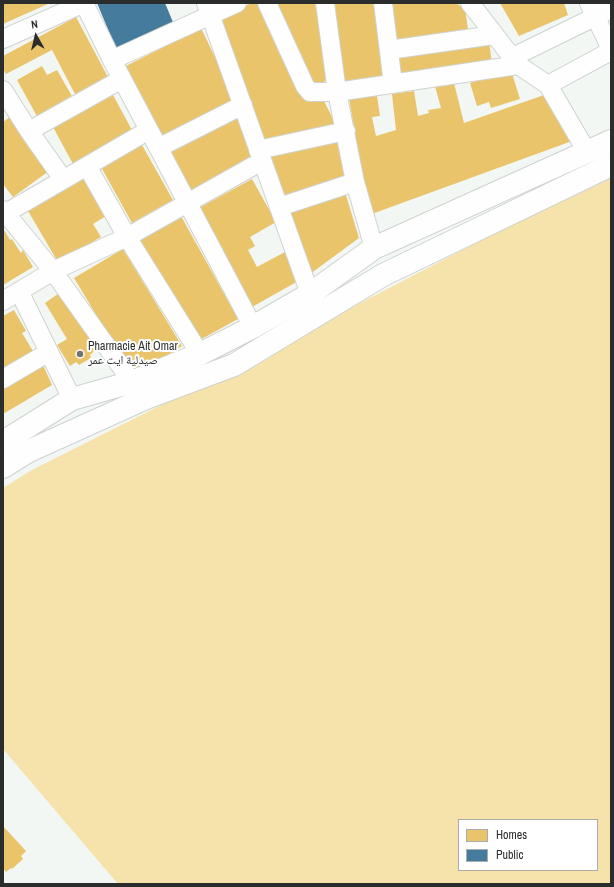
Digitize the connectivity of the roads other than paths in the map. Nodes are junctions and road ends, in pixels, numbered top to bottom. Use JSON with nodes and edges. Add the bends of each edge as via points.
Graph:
{"nodes":[{"id":1,"x":84,"y":3,"type":"edge"},
{"id":2,"x":237,"y":3,"type":"edge"},
{"id":3,"x":267,"y":3,"type":"edge"},
{"id":4,"x":325,"y":3,"type":"edge"},
{"id":5,"x":383,"y":3,"type":"edge"},
{"id":6,"x":470,"y":3,"type":"edge"},
{"id":7,"x":208,"y":9,"type":"edge"},
{"id":8,"x":598,"y":10,"type":"edge"},
{"id":9,"x":494,"y":35,"type":"junction"},
{"id":10,"x":3,"y":39,"type":"edge"},
{"id":11,"x":389,"y":50,"type":"junction"},
{"id":12,"x":611,"y":50,"type":"edge"},
{"id":13,"x":112,"y":60,"type":"junction"},
{"id":14,"x":515,"y":61,"type":"junction"},
{"id":15,"x":122,"y":78,"type":"junction"},
{"id":16,"x":393,"y":84,"type":"junction"},
{"id":17,"x":548,"y":85,"type":"junction"},
{"id":18,"x":337,"y":92,"type":"junction"},
{"id":19,"x":6,"y":101,"type":"edge"},
{"id":20,"x":243,"y":105,"type":"junction"},
{"id":21,"x":149,"y":130,"type":"junction"},
{"id":22,"x":29,"y":131,"type":"junction"},
{"id":23,"x":346,"y":131,"type":"junction"},
{"id":24,"x":611,"y":141,"type":"edge"},
{"id":25,"x":158,"y":148,"type":"junction"},
{"id":26,"x":587,"y":152,"type":"junction"},
{"id":27,"x":260,"y":155,"type":"junction"},
{"id":28,"x":611,"y":165,"type":"edge"},
{"id":29,"x":87,"y":166,"type":"junction"},
{"id":30,"x":63,"y":180,"type":"junction"},
{"id":31,"x":355,"y":182,"type":"junction"},
{"id":32,"x":188,"y":203,"type":"junction"},
{"id":33,"x":279,"y":207,"type":"junction"},
{"id":34,"x":4,"y":211,"type":"edge"},
{"id":35,"x":128,"y":236,"type":"junction"},
{"id":36,"x":374,"y":248,"type":"junction"},
{"id":37,"x":53,"y":271,"type":"junction"},
{"id":38,"x":19,"y":291,"type":"junction"},
{"id":39,"x":310,"y":294,"type":"junction"},
{"id":40,"x":3,"y":300,"type":"edge"},
{"id":41,"x":253,"y":327,"type":"junction"},
{"id":42,"x":49,"y":352,"type":"junction"},
{"id":43,"x":200,"y":354,"type":"junction"},
{"id":44,"x":3,"y":379,"type":"edge"},
{"id":45,"x":139,"y":390,"type":"junction"},
{"id":46,"x":72,"y":399,"type":"junction"},
{"id":47,"x":3,"y":442,"type":"edge"},
{"id":48,"x":3,"y":467,"type":"edge"}],
"edges":[{"from":1,"to":10,"type":"street"},
{"from":1,"to":13,"type":"street"},
{"from":2,"to":7,"type":"street"},
{"from":3,"to":18,"type":"street","via":[[307,91]]},
{"from":4,"to":18,"type":"street"},
{"from":5,"to":11,"type":"street"},
{"from":6,"to":9,"type":"street"},
{"from":7,"to":13,"type":"street"},
{"from":7,"to":20,"type":"street"},
{"from":8,"to":12,"type":"street"},
{"from":8,"to":14,"type":"street"},
{"from":9,"to":11,"type":"street"},
{"from":9,"to":14,"type":"street"},
{"from":11,"to":16,"type":"street"},
{"from":12,"to":17,"type":"street"},
{"from":13,"to":15,"type":"street"},
{"from":14,"to":16,"type":"street"},
{"from":14,"to":17,"type":"street"},
{"from":15,"to":21,"type":"street"},
{"from":15,"to":22,"type":"street"},
{"from":16,"to":18,"type":"street"},
{"from":17,"to":26,"type":"street"},
{"from":18,"to":23,"type":"street"},
{"from":19,"to":22,"type":"street"},
{"from":20,"to":25,"type":"street"},
{"from":20,"to":27,"type":"street"},
{"from":21,"to":25,"type":"street"},
{"from":21,"to":29,"type":"street"},
{"from":22,"to":30,"type":"street"},
{"from":23,"to":27,"type":"street"},
{"from":23,"to":31,"type":"street"},
{"from":24,"to":26,"type":"street"},
{"from":25,"to":32,"type":"street"},
{"from":26,"to":36,"type":"street"},
{"from":27,"to":32,"type":"street"},
{"from":27,"to":33,"type":"street"},
{"from":28,"to":45,"type":"street","via":[[383,275],[234,365]]},
{"from":29,"to":30,"type":"street"},
{"from":29,"to":35,"type":"street"},
{"from":30,"to":34,"type":"street"},
{"from":31,"to":33,"type":"street"},
{"from":31,"to":36,"type":"street"},
{"from":32,"to":35,"type":"street"},
{"from":32,"to":41,"type":"street"},
{"from":33,"to":39,"type":"street"},
{"from":34,"to":37,"type":"street"},
{"from":35,"to":37,"type":"street"},
{"from":35,"to":43,"type":"street"},
{"from":36,"to":39,"type":"street"},
{"from":37,"to":38,"type":"street"},
{"from":37,"to":45,"type":"street"},
{"from":38,"to":40,"type":"street"},
{"from":38,"to":42,"type":"street"},
{"from":39,"to":41,"type":"street"},
{"from":41,"to":43,"type":"street"},
{"from":42,"to":44,"type":"street"},
{"from":42,"to":46,"type":"street"},
{"from":43,"to":45,"type":"street"},
{"from":45,"to":46,"type":"street"},
{"from":45,"to":48,"type":"street"},
{"from":46,"to":47,"type":"street"}]}
